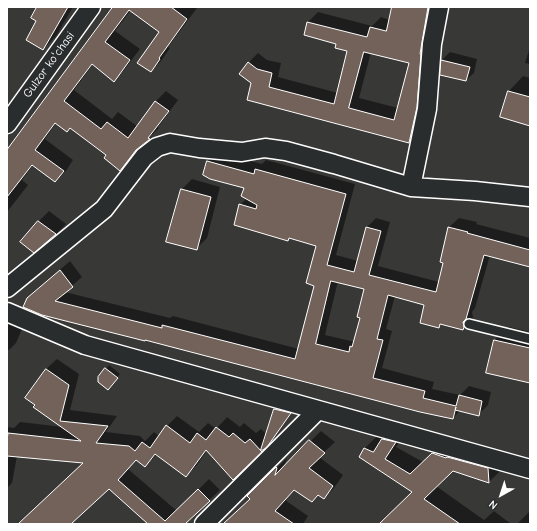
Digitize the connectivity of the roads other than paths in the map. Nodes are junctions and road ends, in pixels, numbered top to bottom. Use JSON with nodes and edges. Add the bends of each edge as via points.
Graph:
{"nodes":[{"id":1,"x":91,"y":7,"type":"edge"},
{"id":2,"x":439,"y":7,"type":"edge"},
{"id":3,"x":7,"y":124,"type":"edge"},
{"id":4,"x":411,"y":186,"type":"junction"},
{"id":5,"x":530,"y":197,"type":"edge"},
{"id":6,"x":7,"y":288,"type":"edge"},
{"id":7,"x":7,"y":312,"type":"edge"},
{"id":8,"x":469,"y":324,"type":"dead end"},
{"id":9,"x":530,"y":339,"type":"edge"},
{"id":10,"x":318,"y":410,"type":"junction"},
{"id":11,"x":530,"y":469,"type":"edge"},
{"id":12,"x":204,"y":524,"type":"edge"}],
"edges":[{"from":1,"to":3,"type":"street","name":"Gulzor koʻchasi"},
{"from":2,"to":4,"type":"street","via":[[432,44],[427,110]]},
{"from":4,"to":5,"type":"street"},
{"from":4,"to":6,"type":"street","via":[[286,151],[265,148],[242,152],[170,143],[157,147],[144,157],[104,209]]},
{"from":7,"to":10,"type":"street","via":[[85,345]]},
{"from":8,"to":9,"type":"lane"},
{"from":10,"to":11,"type":"street"},
{"from":10,"to":12,"type":"street"}]}
